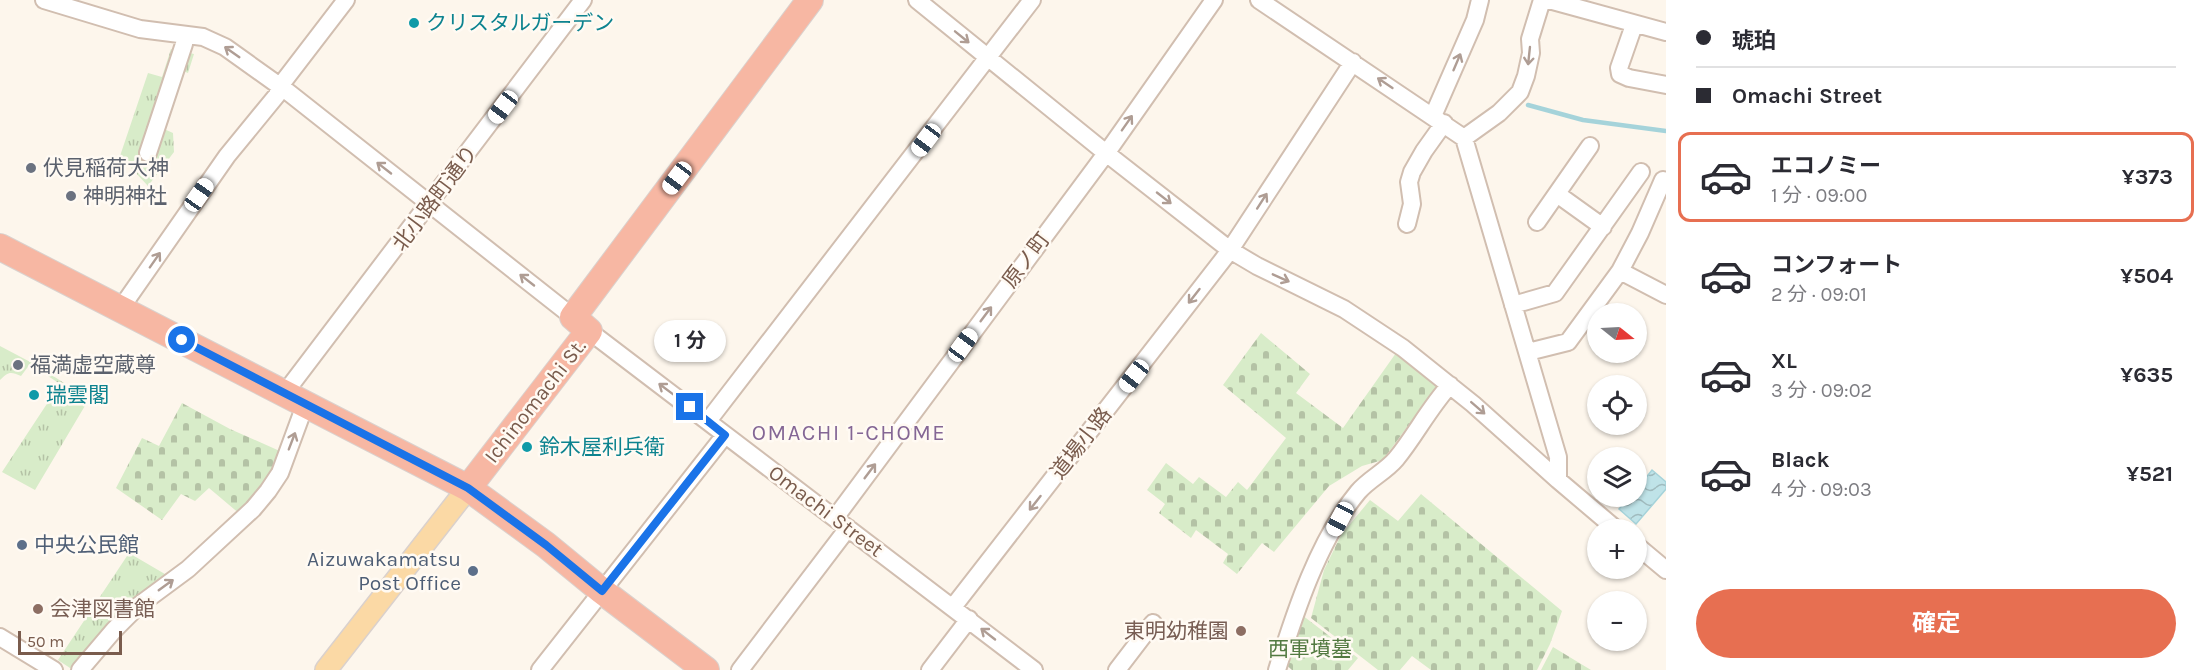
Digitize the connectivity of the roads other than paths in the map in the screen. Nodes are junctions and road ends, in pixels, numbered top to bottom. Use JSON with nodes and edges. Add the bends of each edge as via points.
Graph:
{"nodes":[{"id":1,"x":44,"y":0,"type":"edge"},
{"id":2,"x":346,"y":0,"type":"edge"},
{"id":3,"x":584,"y":0,"type":"edge"},
{"id":4,"x":810,"y":0,"type":"edge"},
{"id":5,"x":917,"y":0,"type":"edge"},
{"id":6,"x":1032,"y":0,"type":"edge"},
{"id":7,"x":1214,"y":0,"type":"edge"},
{"id":8,"x":1259,"y":0,"type":"edge"},
{"id":9,"x":1479,"y":0,"type":"edge"},
{"id":10,"x":1542,"y":0,"type":"edge"},
{"id":11,"x":1549,"y":0,"type":"edge"},
{"id":12,"x":1282,"y":6,"type":"edge"},
{"id":13,"x":1634,"y":25,"type":"junction"},
{"id":14,"x":1666,"y":32,"type":"edge"},
{"id":15,"x":184,"y":44,"type":"dead end"},
{"id":16,"x":989,"y":58,"type":"junction"},
{"id":17,"x":1353,"y":62,"type":"junction"},
{"id":18,"x":280,"y":86,"type":"junction"},
{"id":19,"x":1666,"y":86,"type":"edge"},
{"id":20,"x":1439,"y":119,"type":"junction"},
{"id":21,"x":1464,"y":138,"type":"junction"},
{"id":22,"x":1590,"y":146,"type":"dead end"},
{"id":23,"x":148,"y":153,"type":"dead end"},
{"id":24,"x":1106,"y":153,"type":"junction"},
{"id":25,"x":1641,"y":172,"type":"dead end"},
{"id":26,"x":1663,"y":180,"type":"dead end"},
{"id":27,"x":1557,"y":194,"type":"junction"},
{"id":28,"x":430,"y":205,"type":"junction"},
{"id":29,"x":1537,"y":222,"type":"dead end"},
{"id":30,"x":1407,"y":224,"type":"dead end"},
{"id":31,"x":1603,"y":227,"type":"junction"},
{"id":32,"x":0,"y":247,"type":"edge"},
{"id":33,"x":1230,"y":250,"type":"junction"},
{"id":34,"x":1620,"y":271,"type":"junction"},
{"id":35,"x":1666,"y":296,"type":"edge"},
{"id":36,"x":1513,"y":304,"type":"junction"},
{"id":37,"x":121,"y":308,"type":"junction"},
{"id":38,"x":581,"y":324,"type":"junction"},
{"id":39,"x":1528,"y":352,"type":"junction"},
{"id":40,"x":1450,"y":385,"type":"junction"},
{"id":41,"x":295,"y":399,"type":"junction"},
{"id":42,"x":708,"y":421,"type":"junction"},
{"id":43,"x":725,"y":435,"type":"junction"},
{"id":44,"x":1558,"y":480,"type":"junction"},
{"id":45,"x":468,"y":488,"type":"junction"},
{"id":46,"x":835,"y":518,"type":"junction"},
{"id":47,"x":1604,"y":519,"type":"edge"},
{"id":48,"x":848,"y":528,"type":"junction"},
{"id":49,"x":1647,"y":554,"type":"edge"},
{"id":50,"x":1666,"y":570,"type":"edge"},
{"id":51,"x":602,"y":591,"type":"junction"},
{"id":52,"x":953,"y":607,"type":"junction"},
{"id":53,"x":969,"y":620,"type":"junction"},
{"id":54,"x":1154,"y":624,"type":"dead end"},
{"id":55,"x":0,"y":637,"type":"edge"},
{"id":56,"x":47,"y":668,"type":"edge"},
{"id":57,"x":80,"y":670,"type":"edge"},
{"id":58,"x":326,"y":670,"type":"edge"},
{"id":59,"x":540,"y":670,"type":"edge"},
{"id":60,"x":706,"y":670,"type":"edge"},
{"id":61,"x":740,"y":670,"type":"edge"},
{"id":62,"x":930,"y":670,"type":"edge"},
{"id":63,"x":1034,"y":670,"type":"edge"},
{"id":64,"x":1117,"y":670,"type":"edge"},
{"id":65,"x":1278,"y":670,"type":"edge"}],
"edges":[{"from":18,"to":1,"type":"street","name":"Omachi Street","one_way":true,"via":[[209,39],[140,28]]},
{"from":2,"to":18,"type":"street"},
{"from":3,"to":28,"type":"street","name":"北小路町通り"},
{"from":4,"to":38,"type":"highway","name":"Ichinomachi St."},
{"from":5,"to":16,"type":"street","one_way":true},
{"from":6,"to":16,"type":"street"},
{"from":24,"to":7,"type":"street","name":"原ノ町","one_way":true},
{"from":8,"to":12,"type":"street"},
{"from":20,"to":9,"type":"street","one_way":true},
{"from":10,"to":21,"type":"street","one_way":true,"via":[[1520,92],[1498,114]]},
{"from":11,"to":13,"type":"street"},
{"from":12,"to":17,"type":"street"},
{"from":13,"to":14,"type":"street"},
{"from":13,"to":19,"type":"street","via":[[1620,74]]},
{"from":15,"to":23,"type":"street"},
{"from":16,"to":24,"type":"street"},
{"from":16,"to":42,"type":"street"},
{"from":20,"to":17,"type":"street","one_way":true},
{"from":33,"to":17,"type":"street","name":"道場小路","one_way":true},
{"from":28,"to":18,"type":"street","name":"Omachi Street","one_way":true},
{"from":37,"to":18,"type":"street","one_way":true,"via":[[226,156],[277,95]]},
{"from":20,"to":21,"type":"street"},
{"from":20,"to":30,"type":"street","via":[[1412,172],[1412,204]]},
{"from":21,"to":36,"type":"street"},
{"from":22,"to":27,"type":"street"},
{"from":24,"to":33,"type":"street","one_way":true},
{"from":46,"to":24,"type":"street","name":"原ノ町","one_way":true},
{"from":25,"to":31,"type":"street"},
{"from":26,"to":34,"type":"street"},
{"from":27,"to":29,"type":"street"},
{"from":27,"to":31,"type":"street"},
{"from":38,"to":28,"type":"street","name":"Omachi Street","one_way":true},
{"from":28,"to":41,"type":"street","name":"北小路町通り"},
{"from":31,"to":36,"type":"street","via":[[1555,293]]},
{"from":32,"to":37,"type":"highway"},
{"from":33,"to":40,"type":"street","one_way":true,"via":[[1344,309]]},
{"from":33,"to":52,"type":"street","name":"道場小路","one_way":true},
{"from":34,"to":35,"type":"street"},
{"from":34,"to":39,"type":"street","via":[[1568,342]]},
{"from":36,"to":39,"type":"street"},
{"from":37,"to":41,"type":"highway"},
{"from":42,"to":38,"type":"street","name":"Omachi Street","one_way":true},
{"from":38,"to":45,"type":"highway","name":"Ichinomachi St."},
{"from":39,"to":44,"type":"street","via":[[1558,456]]},
{"from":40,"to":44,"type":"street","one_way":true},
{"from":40,"to":65,"type":"street","via":[[1397,458],[1359,491],[1340,519],[1312,572]]},
{"from":41,"to":45,"type":"highway"},
{"from":57,"to":41,"type":"street","name":"北小路町通り","one_way":true,"via":[[138,606],[188,569],[261,500],[279,473]]},
{"from":42,"to":43,"type":"street","name":"Omachi Street"},
{"from":43,"to":46,"type":"street","name":"Omachi Street"},
{"from":43,"to":51,"type":"street"},
{"from":44,"to":47,"type":"street"},
{"from":45,"to":51,"type":"highway"},
{"from":45,"to":58,"type":"main road"},
{"from":46,"to":48,"type":"street","name":"Omachi Street"},
{"from":48,"to":52,"type":"street","name":"Omachi Street"},
{"from":48,"to":61,"type":"street"},
{"from":49,"to":50,"type":"street"},
{"from":51,"to":59,"type":"street"},
{"from":51,"to":60,"type":"highway"},
{"from":52,"to":53,"type":"street","name":"Omachi Street"},
{"from":53,"to":62,"type":"street"},
{"from":63,"to":53,"type":"street","name":"Omachi Street","one_way":true},
{"from":54,"to":64,"type":"street"},
{"from":55,"to":56,"type":"street"}]}
